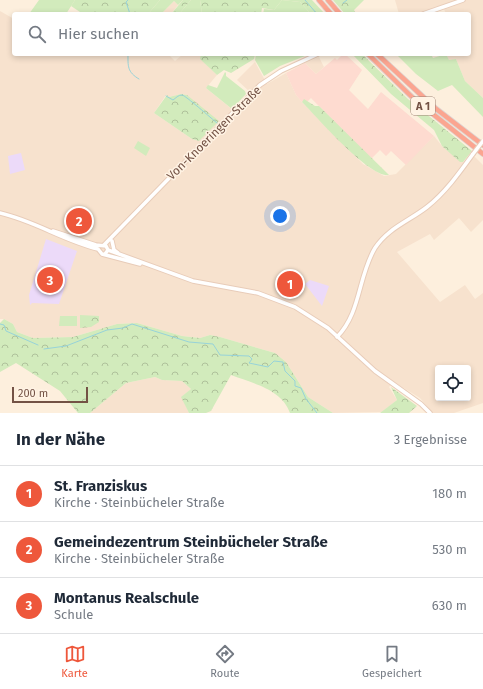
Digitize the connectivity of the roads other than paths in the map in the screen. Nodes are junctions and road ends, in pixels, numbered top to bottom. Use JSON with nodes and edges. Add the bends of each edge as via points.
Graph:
{"nodes":[{"id":1,"x":319,"y":0,"type":"edge"},
{"id":2,"x":328,"y":0,"type":"edge"},
{"id":3,"x":463,"y":0,"type":"edge"},
{"id":4,"x":329,"y":12,"type":"edge"},
{"id":5,"x":338,"y":12,"type":"edge"},
{"id":6,"x":429,"y":12,"type":"edge"},
{"id":7,"x":314,"y":56,"type":"edge"},
{"id":8,"x":370,"y":56,"type":"edge"},
{"id":9,"x":379,"y":56,"type":"edge"},
{"id":10,"x":483,"y":141,"type":"edge"},
{"id":11,"x":483,"y":145,"type":"edge"},
{"id":12,"x":483,"y":154,"type":"edge"},
{"id":13,"x":0,"y":213,"type":"edge"},
{"id":14,"x":121,"y":227,"type":"junction"},
{"id":15,"x":112,"y":241,"type":"junction"},
{"id":16,"x":104,"y":248,"type":"junction"},
{"id":17,"x":124,"y":257,"type":"junction"},
{"id":18,"x":145,"y":265,"type":"junction"},
{"id":19,"x":337,"y":337,"type":"junction"},
{"id":20,"x":430,"y":413,"type":"edge"}],
"edges":[{"from":1,"to":4,"type":"highway"},
{"from":2,"to":5,"type":"highway"},
{"from":3,"to":6,"type":"street"},
{"from":7,"to":14,"type":"street","name":"Von-Knoeringen-Straße","via":[[281,71],[260,85]]},
{"from":8,"to":12,"type":"highway","number":"A 1","via":[[419,103]]},
{"from":9,"to":11,"type":"highway","number":"A 1","via":[[435,108]]},
{"from":10,"to":19,"type":"street","bridge":true,"via":[[452,181],[428,206],[392,229],[380,241],[369,260],[352,316]]},
{"from":13,"to":16,"type":"street"},
{"from":14,"to":15,"type":"street","name":"Von-Knoeringen-Straße"},
{"from":14,"to":16,"type":"street","name":"Von-Knoeringen-Straße"},
{"from":15,"to":16,"type":"street","name":"Von-Knoeringen-Straße"},
{"from":15,"to":17,"type":"street","via":[[114,250]]},
{"from":16,"to":17,"type":"street"},
{"from":16,"to":18,"type":"street","via":[[130,262]]},
{"from":17,"to":18,"type":"street"},
{"from":18,"to":19,"type":"street","via":[[193,281],[278,299],[312,316]]},
{"from":19,"to":20,"type":"street","via":[[375,371],[422,404]]}]}
